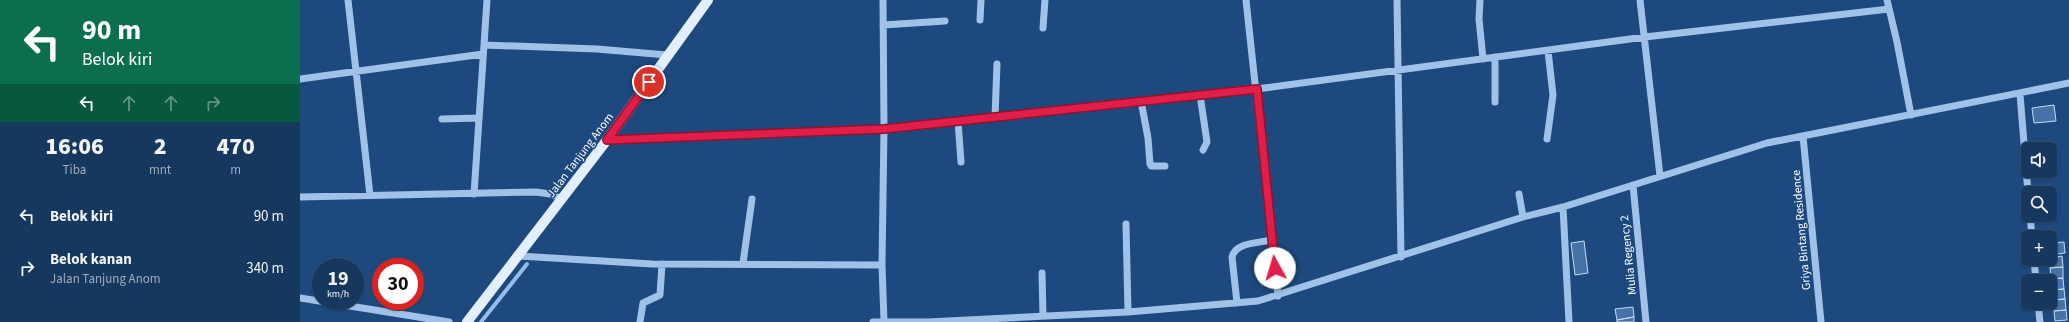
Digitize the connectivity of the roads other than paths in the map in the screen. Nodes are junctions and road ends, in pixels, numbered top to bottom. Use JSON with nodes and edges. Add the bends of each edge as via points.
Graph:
{"nodes":[{"id":1,"x":348,"y":0,"type":"edge"},
{"id":2,"x":486,"y":0,"type":"edge"},
{"id":3,"x":708,"y":0,"type":"edge"},
{"id":4,"x":883,"y":0,"type":"edge"},
{"id":5,"x":981,"y":0,"type":"edge"},
{"id":6,"x":1045,"y":0,"type":"edge"},
{"id":7,"x":1246,"y":0,"type":"edge"},
{"id":8,"x":1397,"y":0,"type":"edge"},
{"id":9,"x":1480,"y":0,"type":"edge"},
{"id":10,"x":1640,"y":0,"type":"edge"},
{"id":11,"x":1886,"y":0,"type":"edge"},
{"id":12,"x":1889,"y":9,"type":"junction"},
{"id":13,"x":980,"y":20,"type":"dead end"},
{"id":14,"x":945,"y":21,"type":"dead end"},
{"id":15,"x":883,"y":25,"type":"junction"},
{"id":16,"x":1043,"y":28,"type":"dead end"},
{"id":17,"x":1645,"y":37,"type":"junction"},
{"id":18,"x":484,"y":45,"type":"junction"},
{"id":19,"x":1548,"y":51,"type":"junction"},
{"id":20,"x":483,"y":54,"type":"junction"},
{"id":21,"x":667,"y":56,"type":"junction"},
{"id":22,"x":1495,"y":57,"type":"junction"},
{"id":23,"x":1483,"y":59,"type":"junction"},
{"id":24,"x":997,"y":64,"type":"dead end"},
{"id":25,"x":1398,"y":70,"type":"junction"},
{"id":26,"x":356,"y":72,"type":"junction"},
{"id":27,"x":300,"y":79,"type":"edge"},
{"id":28,"x":2069,"y":83,"type":"edge"},
{"id":29,"x":1257,"y":89,"type":"junction"},
{"id":30,"x":2020,"y":94,"type":"junction"},
{"id":31,"x":1200,"y":95,"type":"junction"},
{"id":32,"x":1141,"y":101,"type":"junction"},
{"id":33,"x":1495,"y":102,"type":"dead end"},
{"id":34,"x":1910,"y":115,"type":"junction"},
{"id":35,"x":995,"y":117,"type":"junction"},
{"id":36,"x":478,"y":118,"type":"junction"},
{"id":37,"x":442,"y":119,"type":"dead end"},
{"id":38,"x":958,"y":121,"type":"junction"},
{"id":39,"x":884,"y":129,"type":"junction"},
{"id":40,"x":1803,"y":136,"type":"junction"},
{"id":41,"x":1547,"y":139,"type":"dead end"},
{"id":42,"x":607,"y":140,"type":"junction"},
{"id":43,"x":1203,"y":150,"type":"dead end"},
{"id":44,"x":961,"y":162,"type":"dead end"},
{"id":45,"x":1165,"y":166,"type":"dead end"},
{"id":46,"x":1660,"y":176,"type":"junction"},
{"id":47,"x":1633,"y":185,"type":"junction"},
{"id":48,"x":2027,"y":186,"type":"edge"},
{"id":49,"x":474,"y":194,"type":"junction"},
{"id":50,"x":1519,"y":194,"type":"dead end"},
{"id":51,"x":370,"y":195,"type":"junction"},
{"id":52,"x":300,"y":197,"type":"edge"},
{"id":53,"x":563,"y":199,"type":"junction"},
{"id":54,"x":752,"y":199,"type":"dead end"},
{"id":55,"x":1563,"y":207,"type":"junction"},
{"id":56,"x":1523,"y":217,"type":"junction"},
{"id":57,"x":1126,"y":224,"type":"dead end"},
{"id":58,"x":1272,"y":240,"type":"junction"},
{"id":59,"x":519,"y":256,"type":"junction"},
{"id":60,"x":1401,"y":257,"type":"junction"},
{"id":61,"x":743,"y":263,"type":"junction"},
{"id":62,"x":662,"y":264,"type":"junction"},
{"id":63,"x":882,"y":265,"type":"junction"},
{"id":64,"x":1042,"y":272,"type":"dead end"},
{"id":65,"x":1278,"y":296,"type":"junction"},
{"id":66,"x":300,"y":298,"type":"edge"},
{"id":67,"x":1237,"y":303,"type":"junction"},
{"id":68,"x":2039,"y":310,"type":"edge"},
{"id":69,"x":1128,"y":312,"type":"junction"},
{"id":70,"x":1043,"y":316,"type":"junction"},
{"id":71,"x":994,"y":320,"type":"edge"},
{"id":72,"x":449,"y":322,"type":"edge"},
{"id":73,"x":467,"y":322,"type":"edge"},
{"id":74,"x":640,"y":322,"type":"edge"},
{"id":75,"x":873,"y":322,"type":"edge"},
{"id":76,"x":887,"y":322,"type":"edge"},
{"id":77,"x":928,"y":322,"type":"edge"},
{"id":78,"x":1568,"y":322,"type":"edge"},
{"id":79,"x":1646,"y":322,"type":"edge"},
{"id":80,"x":1821,"y":322,"type":"edge"},
{"id":81,"x":2040,"y":322,"type":"edge"}],
"edges":[{"from":1,"to":26,"type":"street"},
{"from":2,"to":18,"type":"street"},
{"from":3,"to":21,"type":"main road","name":"Jalan Tanjung Anom"},
{"from":4,"to":15,"type":"street"},
{"from":5,"to":13,"type":"street"},
{"from":6,"to":16,"type":"street"},
{"from":7,"to":29,"type":"street"},
{"from":8,"to":25,"type":"street"},
{"from":9,"to":23,"type":"street"},
{"from":10,"to":17,"type":"street"},
{"from":11,"to":12,"type":"street"},
{"from":12,"to":17,"type":"street"},
{"from":12,"to":34,"type":"street"},
{"from":14,"to":15,"type":"street"},
{"from":15,"to":39,"type":"street"},
{"from":17,"to":19,"type":"street"},
{"from":17,"to":46,"type":"street"},
{"from":18,"to":20,"type":"street"},
{"from":18,"to":21,"type":"street","via":[[597,49]]},
{"from":19,"to":22,"type":"street"},
{"from":19,"to":41,"type":"street","via":[[1553,95]]},
{"from":20,"to":26,"type":"street"},
{"from":20,"to":36,"type":"street"},
{"from":21,"to":42,"type":"main road","name":"Jalan Tanjung Anom"},
{"from":22,"to":23,"type":"street"},
{"from":22,"to":33,"type":"street"},
{"from":23,"to":25,"type":"street"},
{"from":24,"to":35,"type":"street"},
{"from":25,"to":29,"type":"street"},
{"from":25,"to":60,"type":"street"},
{"from":26,"to":27,"type":"street"},
{"from":26,"to":51,"type":"street"},
{"from":28,"to":30,"type":"street"},
{"from":29,"to":31,"type":"street"},
{"from":29,"to":58,"type":"street"},
{"from":30,"to":34,"type":"street"},
{"from":30,"to":48,"type":"street"},
{"from":31,"to":32,"type":"street"},
{"from":31,"to":43,"type":"street","via":[[1207,142]]},
{"from":32,"to":35,"type":"street"},
{"from":32,"to":45,"type":"street","via":[[1150,164]]},
{"from":34,"to":40,"type":"street"},
{"from":35,"to":38,"type":"street"},
{"from":36,"to":37,"type":"street"},
{"from":36,"to":49,"type":"street"},
{"from":38,"to":39,"type":"street"},
{"from":38,"to":44,"type":"street"},
{"from":39,"to":42,"type":"street"},
{"from":39,"to":63,"type":"street"},
{"from":40,"to":46,"type":"street","via":[[1767,143]]},
{"from":40,"to":80,"type":"street","name":"Griya Bintang Residence"},
{"from":42,"to":53,"type":"main road","name":"Jalan Tanjung Anom"},
{"from":46,"to":47,"type":"street"},
{"from":47,"to":55,"type":"street"},
{"from":47,"to":79,"type":"street","name":"Mulia Regency 2"},
{"from":49,"to":51,"type":"street"},
{"from":49,"to":53,"type":"street","via":[[536,192]]},
{"from":50,"to":56,"type":"street"},
{"from":51,"to":52,"type":"street"},
{"from":53,"to":59,"type":"main road","name":"Jalan Tanjung Anom"},
{"from":54,"to":61,"type":"street"},
{"from":55,"to":56,"type":"street"},
{"from":55,"to":78,"type":"street"},
{"from":56,"to":60,"type":"street"},
{"from":57,"to":69,"type":"street"},
{"from":58,"to":65,"type":"street"},
{"from":58,"to":67,"type":"street","via":[[1233,251]]},
{"from":59,"to":62,"type":"street"},
{"from":59,"to":73,"type":"main road","name":"Jalan Tanjung Anom"},
{"from":60,"to":65,"type":"street"},
{"from":61,"to":62,"type":"street"},
{"from":61,"to":63,"type":"street"},
{"from":62,"to":74,"type":"street","via":[[660,295],[643,303]]},
{"from":63,"to":76,"type":"street"},
{"from":64,"to":70,"type":"street"},
{"from":65,"to":67,"type":"street"},
{"from":66,"to":72,"type":"street"},
{"from":67,"to":69,"type":"street"},
{"from":68,"to":81,"type":"street"},
{"from":69,"to":70,"type":"street"},
{"from":70,"to":71,"type":"street"},
{"from":71,"to":77,"type":"street"},
{"from":75,"to":76,"type":"street"},
{"from":76,"to":77,"type":"street"}]}
